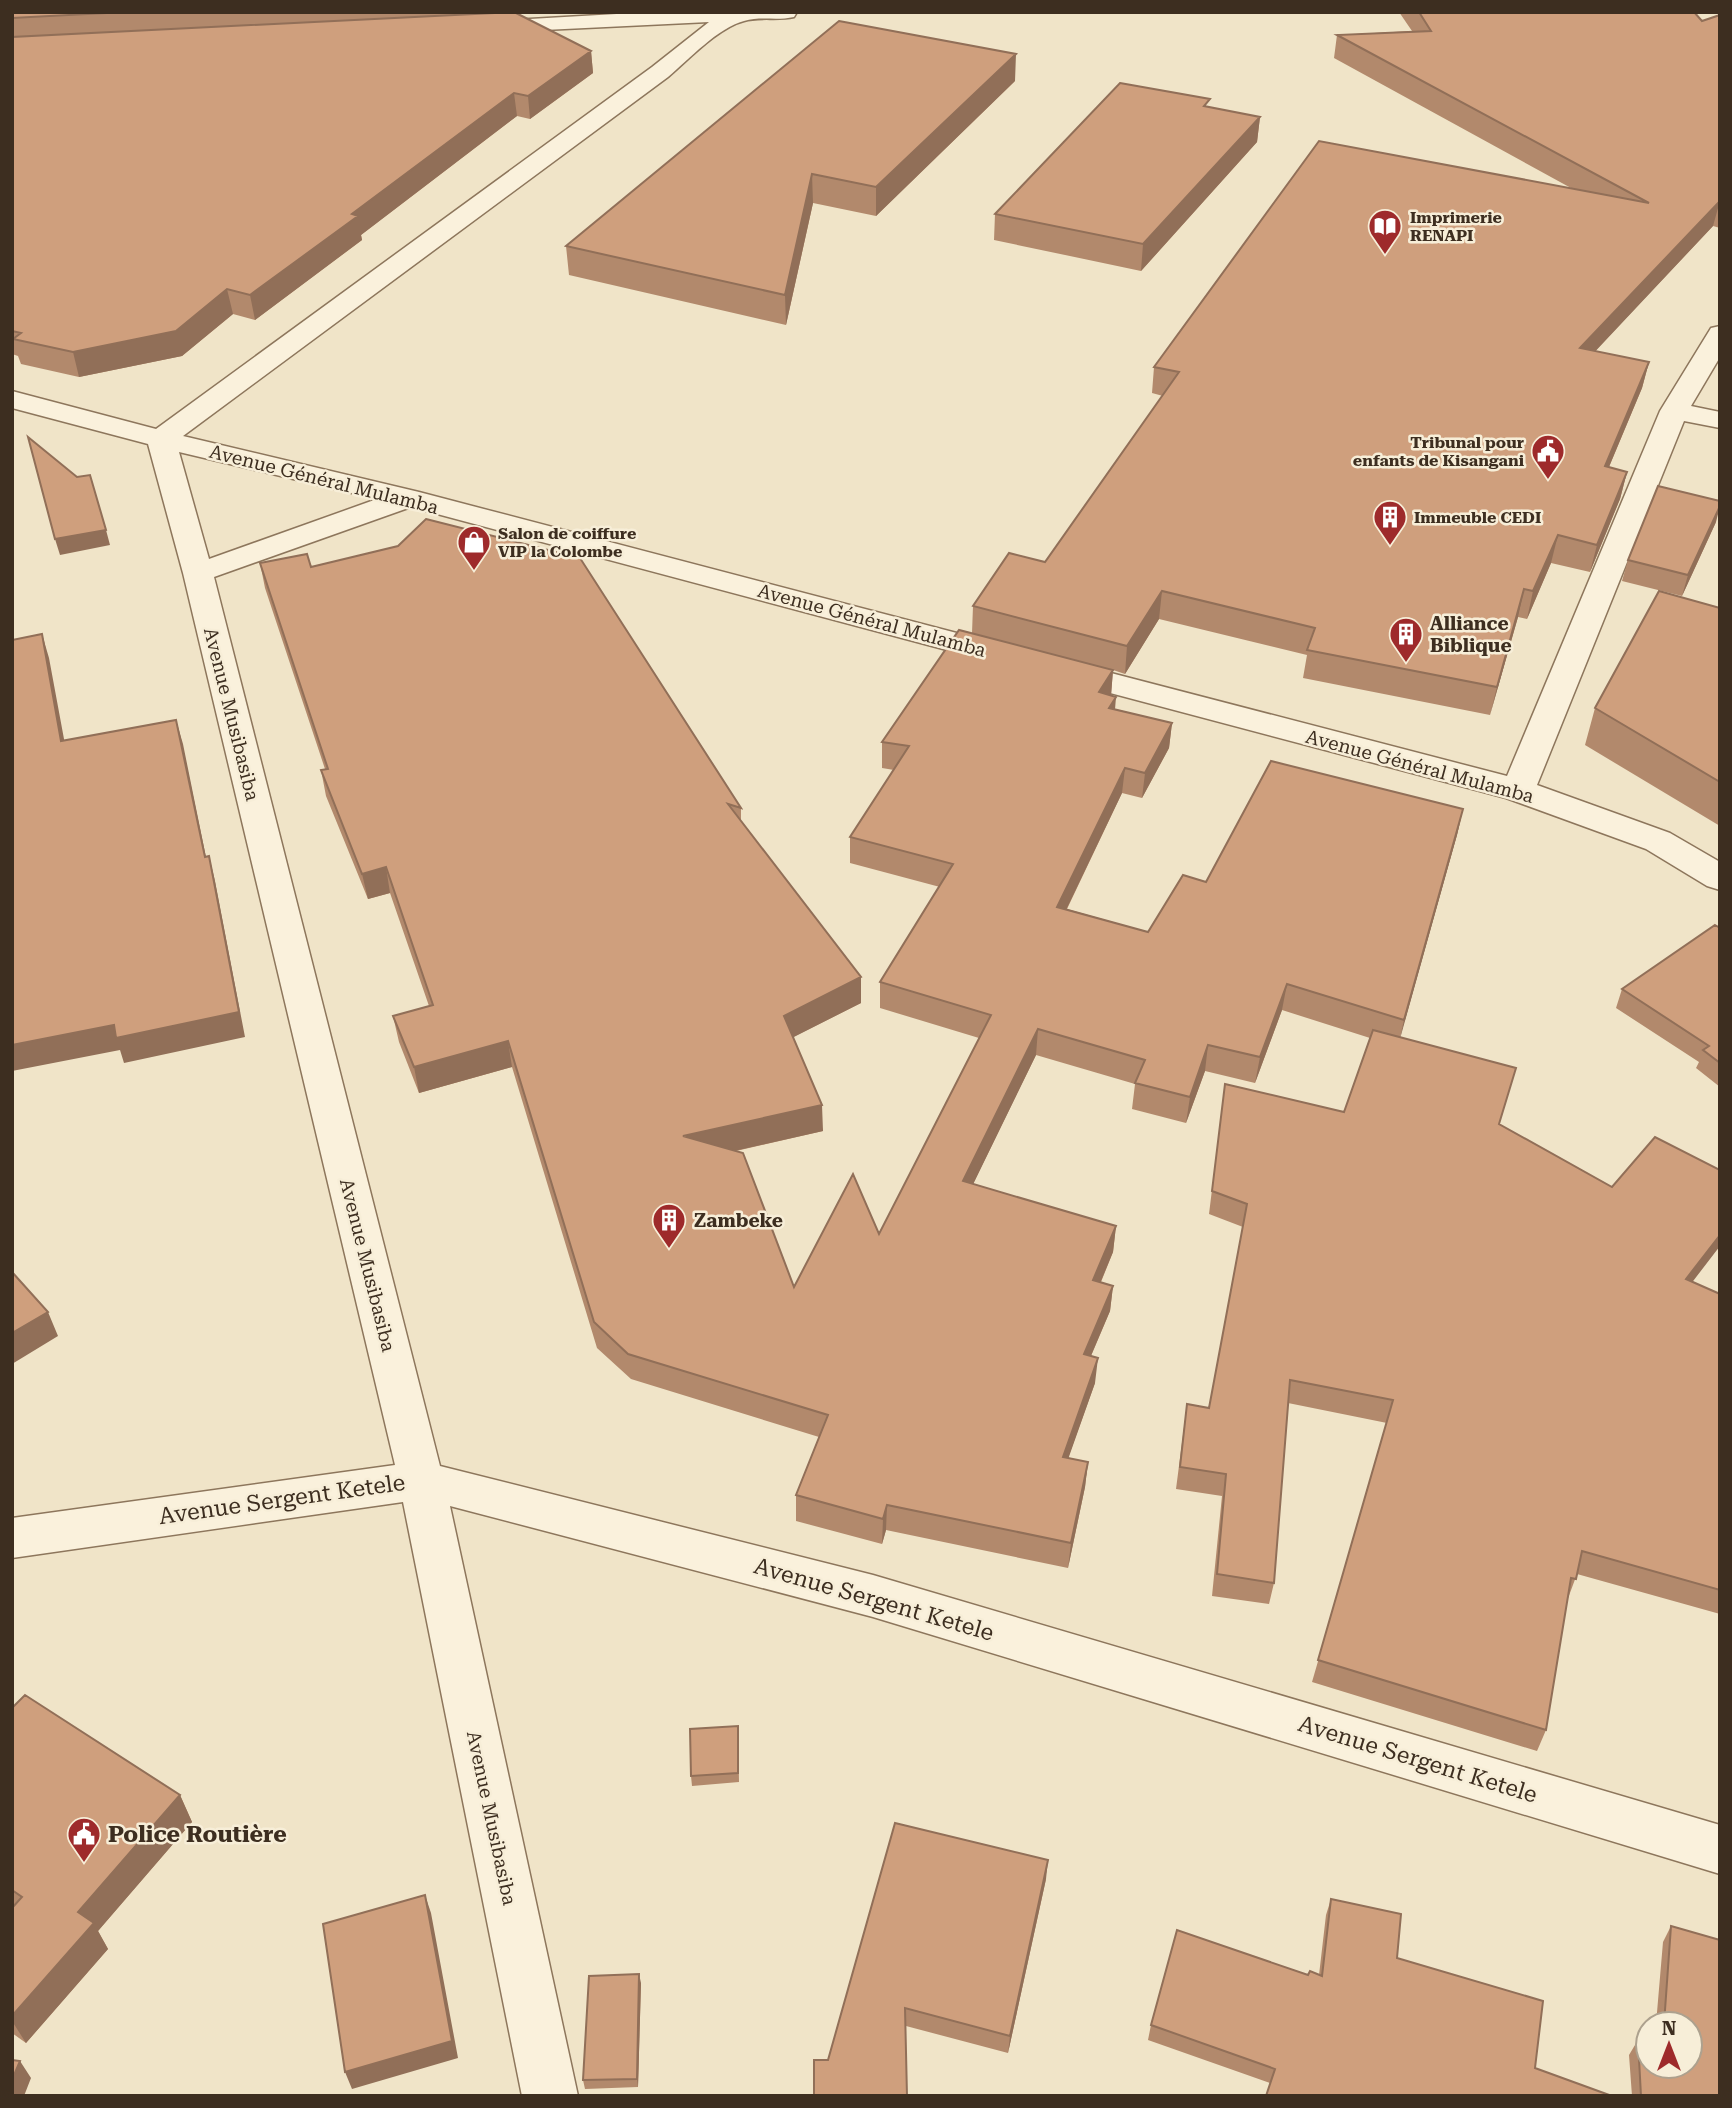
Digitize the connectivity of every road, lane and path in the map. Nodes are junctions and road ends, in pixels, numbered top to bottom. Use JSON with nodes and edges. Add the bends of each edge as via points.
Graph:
{"nodes":[{"id":1,"x":786,"y":12,"type":"edge"},
{"id":2,"x":737,"y":15,"type":"junction"},
{"id":3,"x":630,"y":19,"type":"junction"},
{"id":4,"x":463,"y":28,"type":"edge"},
{"id":5,"x":650,"y":55,"type":"junction"},
{"id":6,"x":1720,"y":334,"type":"edge"},
{"id":7,"x":12,"y":399,"type":"edge"},
{"id":8,"x":1674,"y":411,"type":"junction"},
{"id":9,"x":1720,"y":420,"type":"edge"},
{"id":10,"x":161,"y":439,"type":"junction"},
{"id":11,"x":409,"y":498,"type":"junction"},
{"id":12,"x":198,"y":573,"type":"junction"},
{"id":13,"x":1518,"y":790,"type":"junction"},
{"id":14,"x":1720,"y":878,"type":"edge"},
{"id":15,"x":421,"y":1480,"type":"junction"},
{"id":16,"x":12,"y":1538,"type":"edge"},
{"id":17,"x":1720,"y":1850,"type":"edge"},
{"id":18,"x":550,"y":2096,"type":"edge"}],
"edges":[{"from":1,"to":2,"type":"street"},
{"from":2,"to":3,"type":"street"},
{"from":2,"to":5,"type":"street"},
{"from":3,"to":4,"type":"street"},
{"from":3,"to":5,"type":"street"},
{"from":5,"to":10,"type":"street"},
{"from":6,"to":8,"type":"street"},
{"from":7,"to":10,"type":"street","name":"Avenue Général Mulamba"},
{"from":8,"to":9,"type":"street"},
{"from":8,"to":13,"type":"street"},
{"from":10,"to":11,"type":"street","name":"Avenue Général Mulamba"},
{"from":10,"to":12,"type":"street","name":"Avenue Musibasiba"},
{"from":11,"to":12,"type":"street"},
{"from":11,"to":13,"type":"street","name":"Avenue Général Mulamba"},
{"from":12,"to":15,"type":"street","name":"Avenue Musibasiba"},
{"from":13,"to":14,"type":"street","name":"Avenue Général Mulamba","via":[[1658,841]]},
{"from":15,"to":16,"type":"street","name":"Avenue Sergent Ketele"},
{"from":15,"to":17,"type":"street","name":"Avenue Sergent Ketele","via":[[873,1596]]},
{"from":15,"to":18,"type":"street","name":"Avenue Musibasiba"}]}
